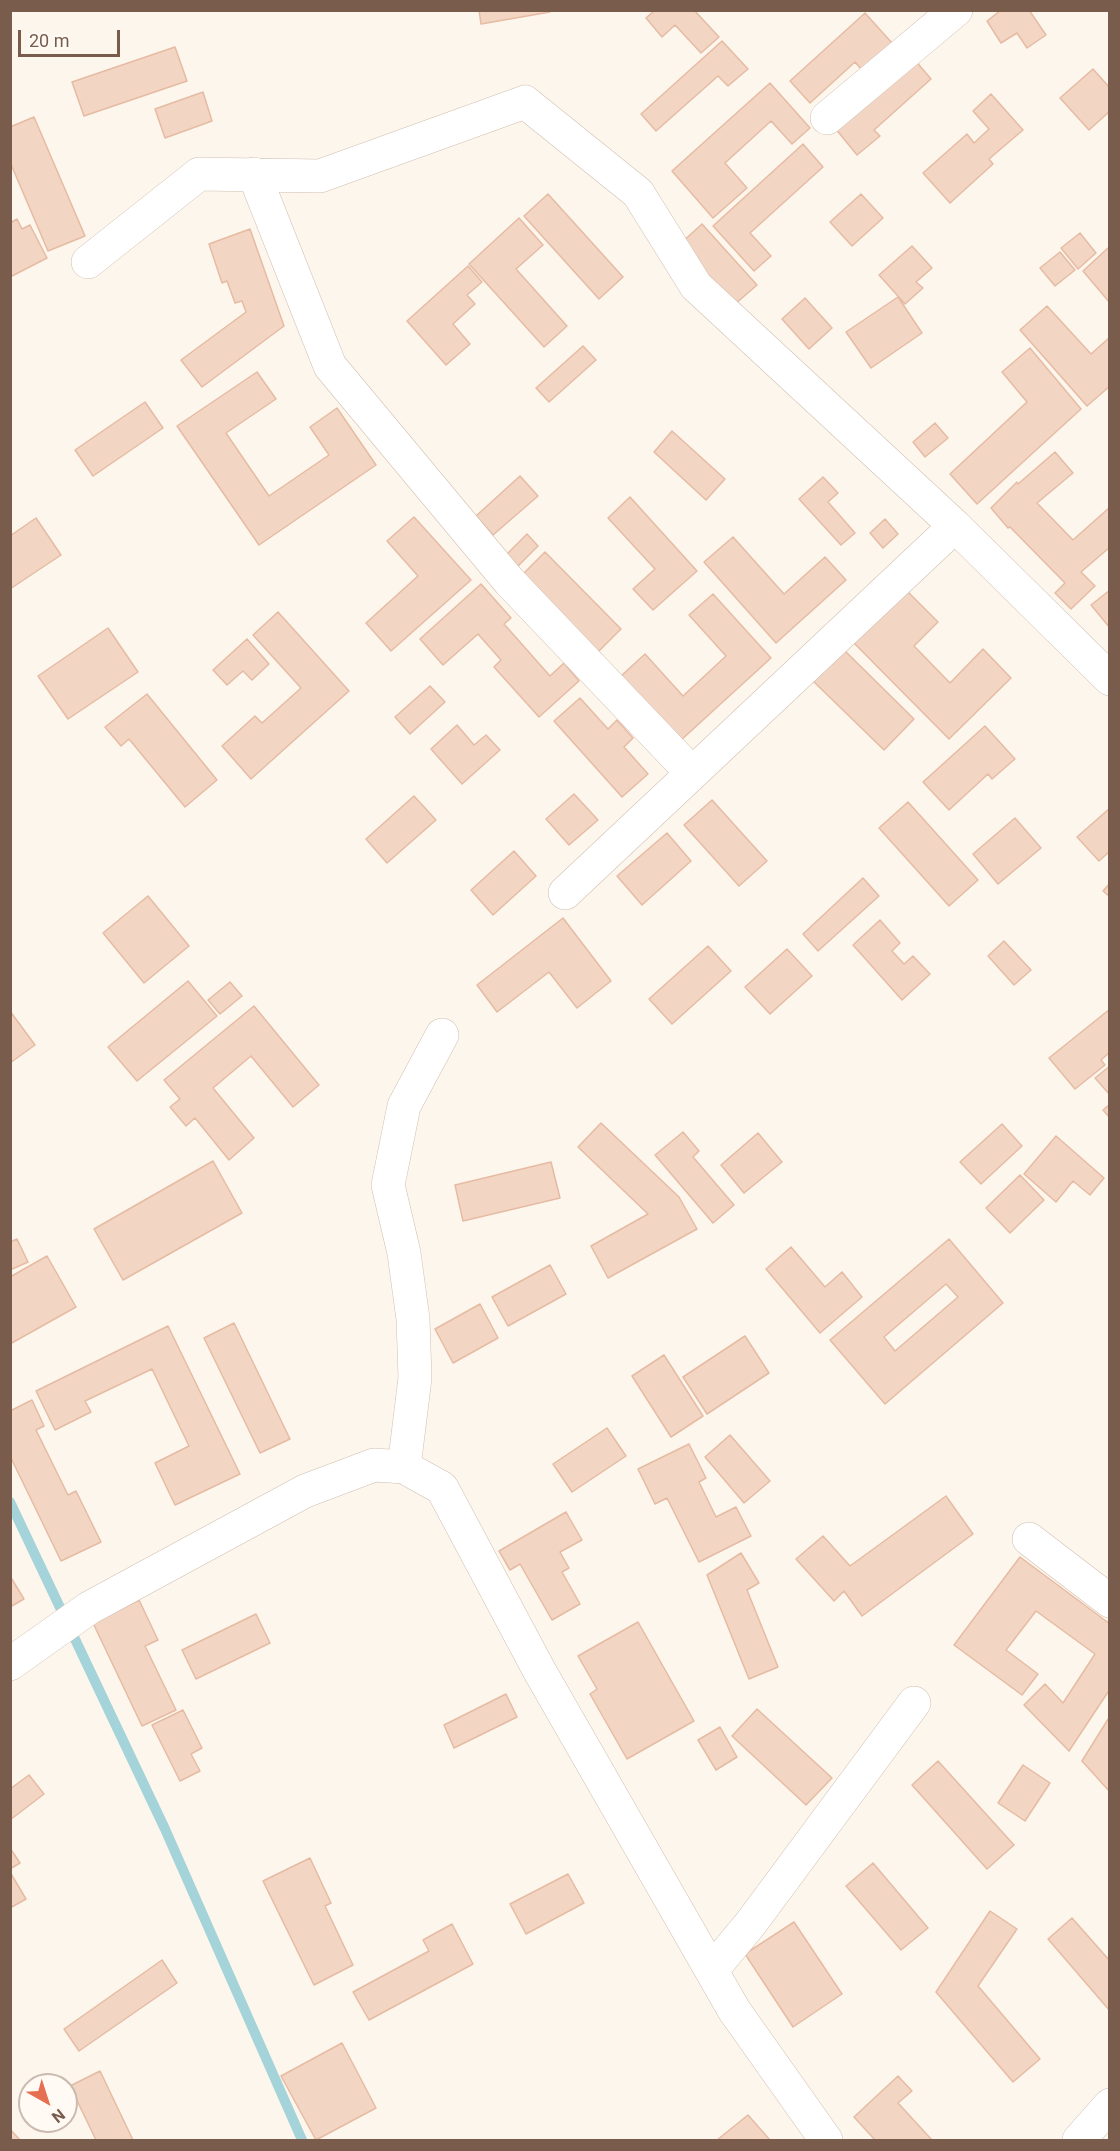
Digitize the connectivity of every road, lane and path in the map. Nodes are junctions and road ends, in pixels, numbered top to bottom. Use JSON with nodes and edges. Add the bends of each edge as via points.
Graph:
{"nodes":[{"id":1,"x":956,"y":10,"type":"edge"},
{"id":2,"x":827,"y":118,"type":"dead end"},
{"id":3,"x":254,"y":174,"type":"junction"},
{"id":4,"x":88,"y":262,"type":"dead end"},
{"id":5,"x":955,"y":526,"type":"junction"},
{"id":6,"x":1110,"y":679,"type":"edge"},
{"id":7,"x":692,"y":773,"type":"junction"},
{"id":8,"x":566,"y":893,"type":"dead end"},
{"id":9,"x":442,"y":1035,"type":"dead end"},
{"id":10,"x":404,"y":1467,"type":"junction"},
{"id":11,"x":1029,"y":1539,"type":"dead end"},
{"id":12,"x":1110,"y":1601,"type":"edge"},
{"id":13,"x":10,"y":1664,"type":"edge"},
{"id":14,"x":914,"y":1703,"type":"dead end"},
{"id":15,"x":712,"y":1971,"type":"junction"},
{"id":16,"x":1110,"y":2105,"type":"edge"},
{"id":17,"x":826,"y":2140,"type":"edge"},
{"id":18,"x":1079,"y":2140,"type":"edge"}],
"edges":[{"from":1,"to":2,"type":"street"},
{"from":3,"to":4,"type":"street","via":[[199,174]]},
{"from":3,"to":5,"type":"street","via":[[320,176],[525,102],[638,193],[696,286]]},
{"from":3,"to":7,"type":"street","via":[[330,366],[509,581]]},
{"from":5,"to":6,"type":"street"},
{"from":5,"to":7,"type":"street"},
{"from":7,"to":8,"type":"street"},
{"from":9,"to":10,"type":"street","via":[[404,1106],[388,1185],[404,1253],[413,1319],[415,1378]]},
{"from":10,"to":13,"type":"street","via":[[375,1465],[305,1491],[89,1608]]},
{"from":10,"to":15,"type":"street","via":[[442,1488],[539,1670]]},
{"from":11,"to":12,"type":"street"},
{"from":14,"to":15,"type":"street","via":[[752,1923]]},
{"from":15,"to":17,"type":"street","via":[[734,2010]]},
{"from":16,"to":18,"type":"street"}]}
